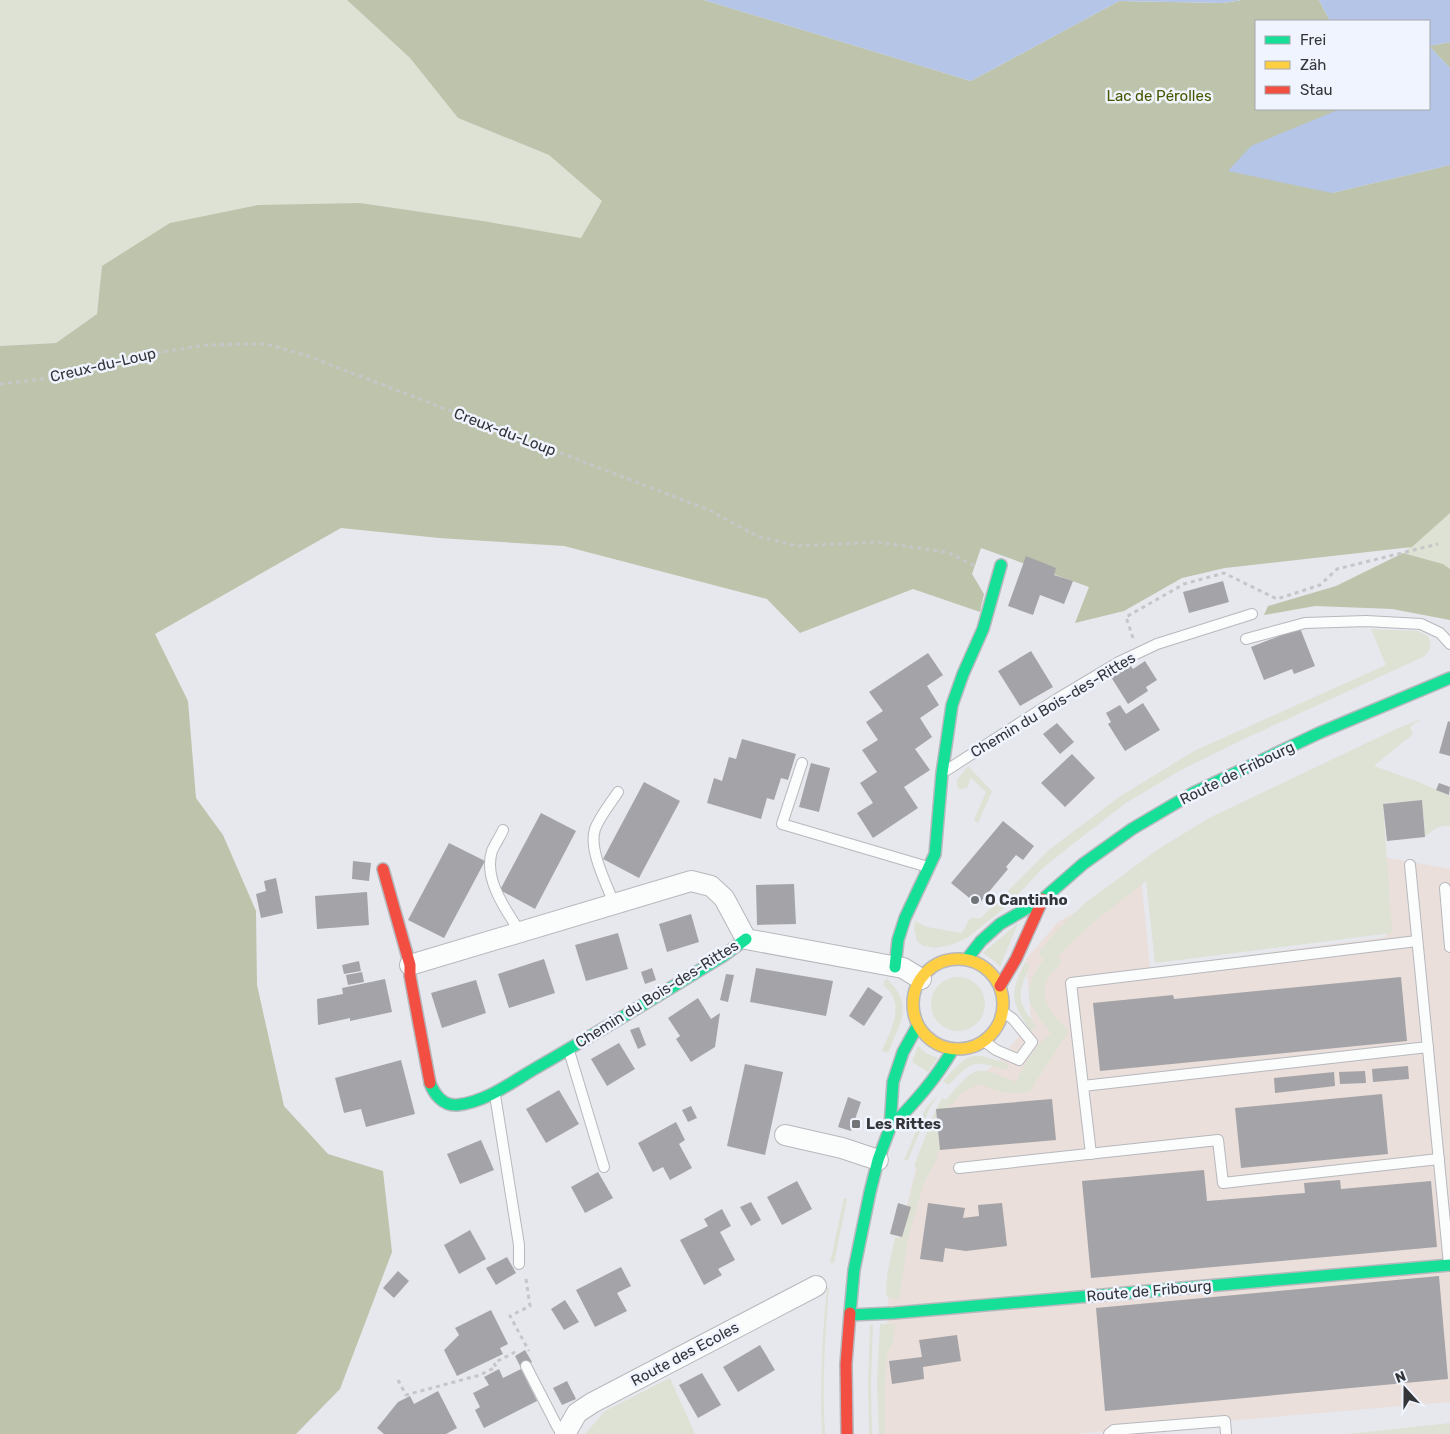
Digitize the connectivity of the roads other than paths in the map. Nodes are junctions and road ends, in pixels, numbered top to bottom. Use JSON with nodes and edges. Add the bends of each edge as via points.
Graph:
{"nodes":[{"id":1,"x":1001,"y":565,"type":"dead end"},
{"id":2,"x":1252,"y":614,"type":"dead end"},
{"id":3,"x":1246,"y":639,"type":"dead end"},
{"id":4,"x":1450,"y":644,"type":"edge"},
{"id":5,"x":1450,"y":678,"type":"edge"},
{"id":6,"x":802,"y":763,"type":"dead end"},
{"id":7,"x":942,"y":773,"type":"junction"},
{"id":8,"x":618,"y":792,"type":"dead end"},
{"id":9,"x":503,"y":830,"type":"dead end"},
{"id":10,"x":1410,"y":865,"type":"dead end"},
{"id":11,"x":929,"y":867,"type":"junction"},
{"id":12,"x":384,"y":869,"type":"dead end"},
{"id":13,"x":1445,"y":888,"type":"dead end"},
{"id":14,"x":1043,"y":899,"type":"junction"},
{"id":15,"x":614,"y":904,"type":"junction"},
{"id":16,"x":520,"y":932,"type":"junction"},
{"id":17,"x":746,"y":939,"type":"junction"},
{"id":18,"x":1417,"y":941,"type":"junction"},
{"id":19,"x":1450,"y":947,"type":"edge"},
{"id":20,"x":966,"y":959,"type":"junction"},
{"id":21,"x":410,"y":964,"type":"junction"},
{"id":22,"x":894,"y":967,"type":"junction"},
{"id":23,"x":920,"y":979,"type":"junction"},
{"id":24,"x":1000,"y":986,"type":"junction"},
{"id":25,"x":1003,"y":1012,"type":"junction"},
{"id":26,"x":918,"y":1025,"type":"junction"},
{"id":27,"x":984,"y":1041,"type":"junction"},
{"id":28,"x":1428,"y":1047,"type":"junction"},
{"id":29,"x":953,"y":1049,"type":"junction"},
{"id":30,"x":568,"y":1050,"type":"junction"},
{"id":31,"x":1083,"y":1086,"type":"junction"},
{"id":32,"x":495,"y":1091,"type":"junction"},
{"id":33,"x":890,"y":1128,"type":"junction"},
{"id":34,"x":785,"y":1136,"type":"dead end"},
{"id":35,"x":1091,"y":1154,"type":"junction"},
{"id":36,"x":1439,"y":1159,"type":"junction"},
{"id":37,"x":878,"y":1160,"type":"junction"},
{"id":38,"x":604,"y":1167,"type":"dead end"},
{"id":39,"x":959,"y":1168,"type":"dead end"},
{"id":40,"x":519,"y":1264,"type":"dead end"},
{"id":41,"x":1449,"y":1265,"type":"edge"},
{"id":42,"x":816,"y":1286,"type":"dead end"},
{"id":43,"x":850,"y":1315,"type":"junction"},
{"id":44,"x":526,"y":1366,"type":"dead end"},
{"id":45,"x":564,"y":1434,"type":"edge"},
{"id":46,"x":847,"y":1434,"type":"edge"},
{"id":47,"x":1109,"y":1434,"type":"edge"},
{"id":48,"x":1226,"y":1434,"type":"edge"}],
"edges":[{"from":1,"to":7,"type":"street","name":"Chemin du Bois-des-Rittes","via":[[983,629],[952,705]]},
{"from":2,"to":7,"type":"lane","name":"Chemin du Bois-des-Rittes","via":[[1157,644],[1119,662]]},
{"from":3,"to":4,"type":"lane","via":[[1304,623],[1366,621],[1421,624],[1440,633]]},
{"from":5,"to":14,"type":"street","name":"Route de Fribourg","via":[[1319,733],[1192,793],[1132,829],[1083,864]]},
{"from":6,"to":11,"type":"lane","via":[[782,824]]},
{"from":7,"to":11,"type":"street","name":"Chemin du Bois-des-Rittes","via":[[935,854]]},
{"from":8,"to":15,"type":"lane","via":[[595,831],[594,851]]},
{"from":9,"to":16,"type":"lane","via":[[492,853],[491,873],[495,891]]},
{"from":10,"to":18,"type":"lane","name":"Route de Fribourg"},
{"from":11,"to":22,"type":"street","name":"Chemin du Bois-des-Rittes","via":[[905,918]]},
{"from":12,"to":21,"type":"street","name":"Chemin du Bois-des-Rittes"},
{"from":13,"to":19,"type":"lane"},
{"from":14,"to":20,"type":"street","name":"Route de Fribourg","via":[[1000,924]]},
{"from":14,"to":24,"type":"street","name":"Route de Fribourg","via":[[1016,960]]},
{"from":15,"to":16,"type":"street","name":"Chemin du Bois-des-Rittes"},
{"from":15,"to":17,"type":"street","name":"Chemin du Bois-des-Rittes","via":[[691,881],[711,886],[724,898]]},
{"from":16,"to":21,"type":"street","name":"Chemin du Bois-des-Rittes"},
{"from":17,"to":22,"type":"street","name":"Chemin du Bois-des-Rittes"},
{"from":17,"to":30,"type":"street","name":"Chemin du Bois-des-Rittes"},
{"from":18,"to":28,"type":"lane","name":"Route de Fribourg"},
{"from":18,"to":31,"type":"lane","via":[[1071,983]]},
{"from":20,"to":23,"type":"street","via":[[938,964]]},
{"from":20,"to":24,"type":"street","via":[[988,969]]},
{"from":21,"to":32,"type":"street","name":"Chemin du Bois-des-Rittes","via":[[430,1084],[435,1095],[455,1105],[480,1100]]},
{"from":22,"to":23,"type":"street","name":"Chemin du Bois-des-Rittes","via":[[903,968]]},
{"from":23,"to":26,"type":"street","via":[[913,1000]]},
{"from":24,"to":25,"type":"street"},
{"from":25,"to":27,"type":"street","via":[[1000,1022]]},
{"from":25,"to":27,"type":"lane","via":[[1032,1042],[1019,1060]]},
{"from":26,"to":29,"type":"street","via":[[932,1041]]},
{"from":26,"to":33,"type":"street","via":[[903,1052],[894,1082]]},
{"from":27,"to":29,"type":"street","via":[[971,1047]]},
{"from":28,"to":31,"type":"lane"},
{"from":28,"to":36,"type":"lane","name":"Route de Fribourg"},
{"from":29,"to":33,"type":"street","via":[[918,1099]]},
{"from":30,"to":32,"type":"street","name":"Chemin du Bois-des-Rittes"},
{"from":30,"to":38,"type":"lane","name":"Chemin du Bois-des-Rittes"},
{"from":31,"to":35,"type":"lane"},
{"from":32,"to":40,"type":"lane","via":[[520,1245]]},
{"from":33,"to":37,"type":"street"},
{"from":34,"to":37,"type":"street","via":[[842,1148]]},
{"from":35,"to":36,"type":"lane","via":[[1218,1140],[1222,1183]]},
{"from":35,"to":39,"type":"lane"},
{"from":36,"to":41,"type":"lane","name":"Route de Fribourg"},
{"from":37,"to":43,"type":"street","via":[[854,1270]]},
{"from":41,"to":43,"type":"street","name":"Route de Fribourg"},
{"from":42,"to":45,"type":"street","name":"Route des Ecoles","via":[[592,1403],[577,1413]]},
{"from":43,"to":46,"type":"street","via":[[846,1364]]},
{"from":44,"to":45,"type":"lane"},
{"from":47,"to":48,"type":"lane","via":[[1114,1430],[1225,1421]]}]}
